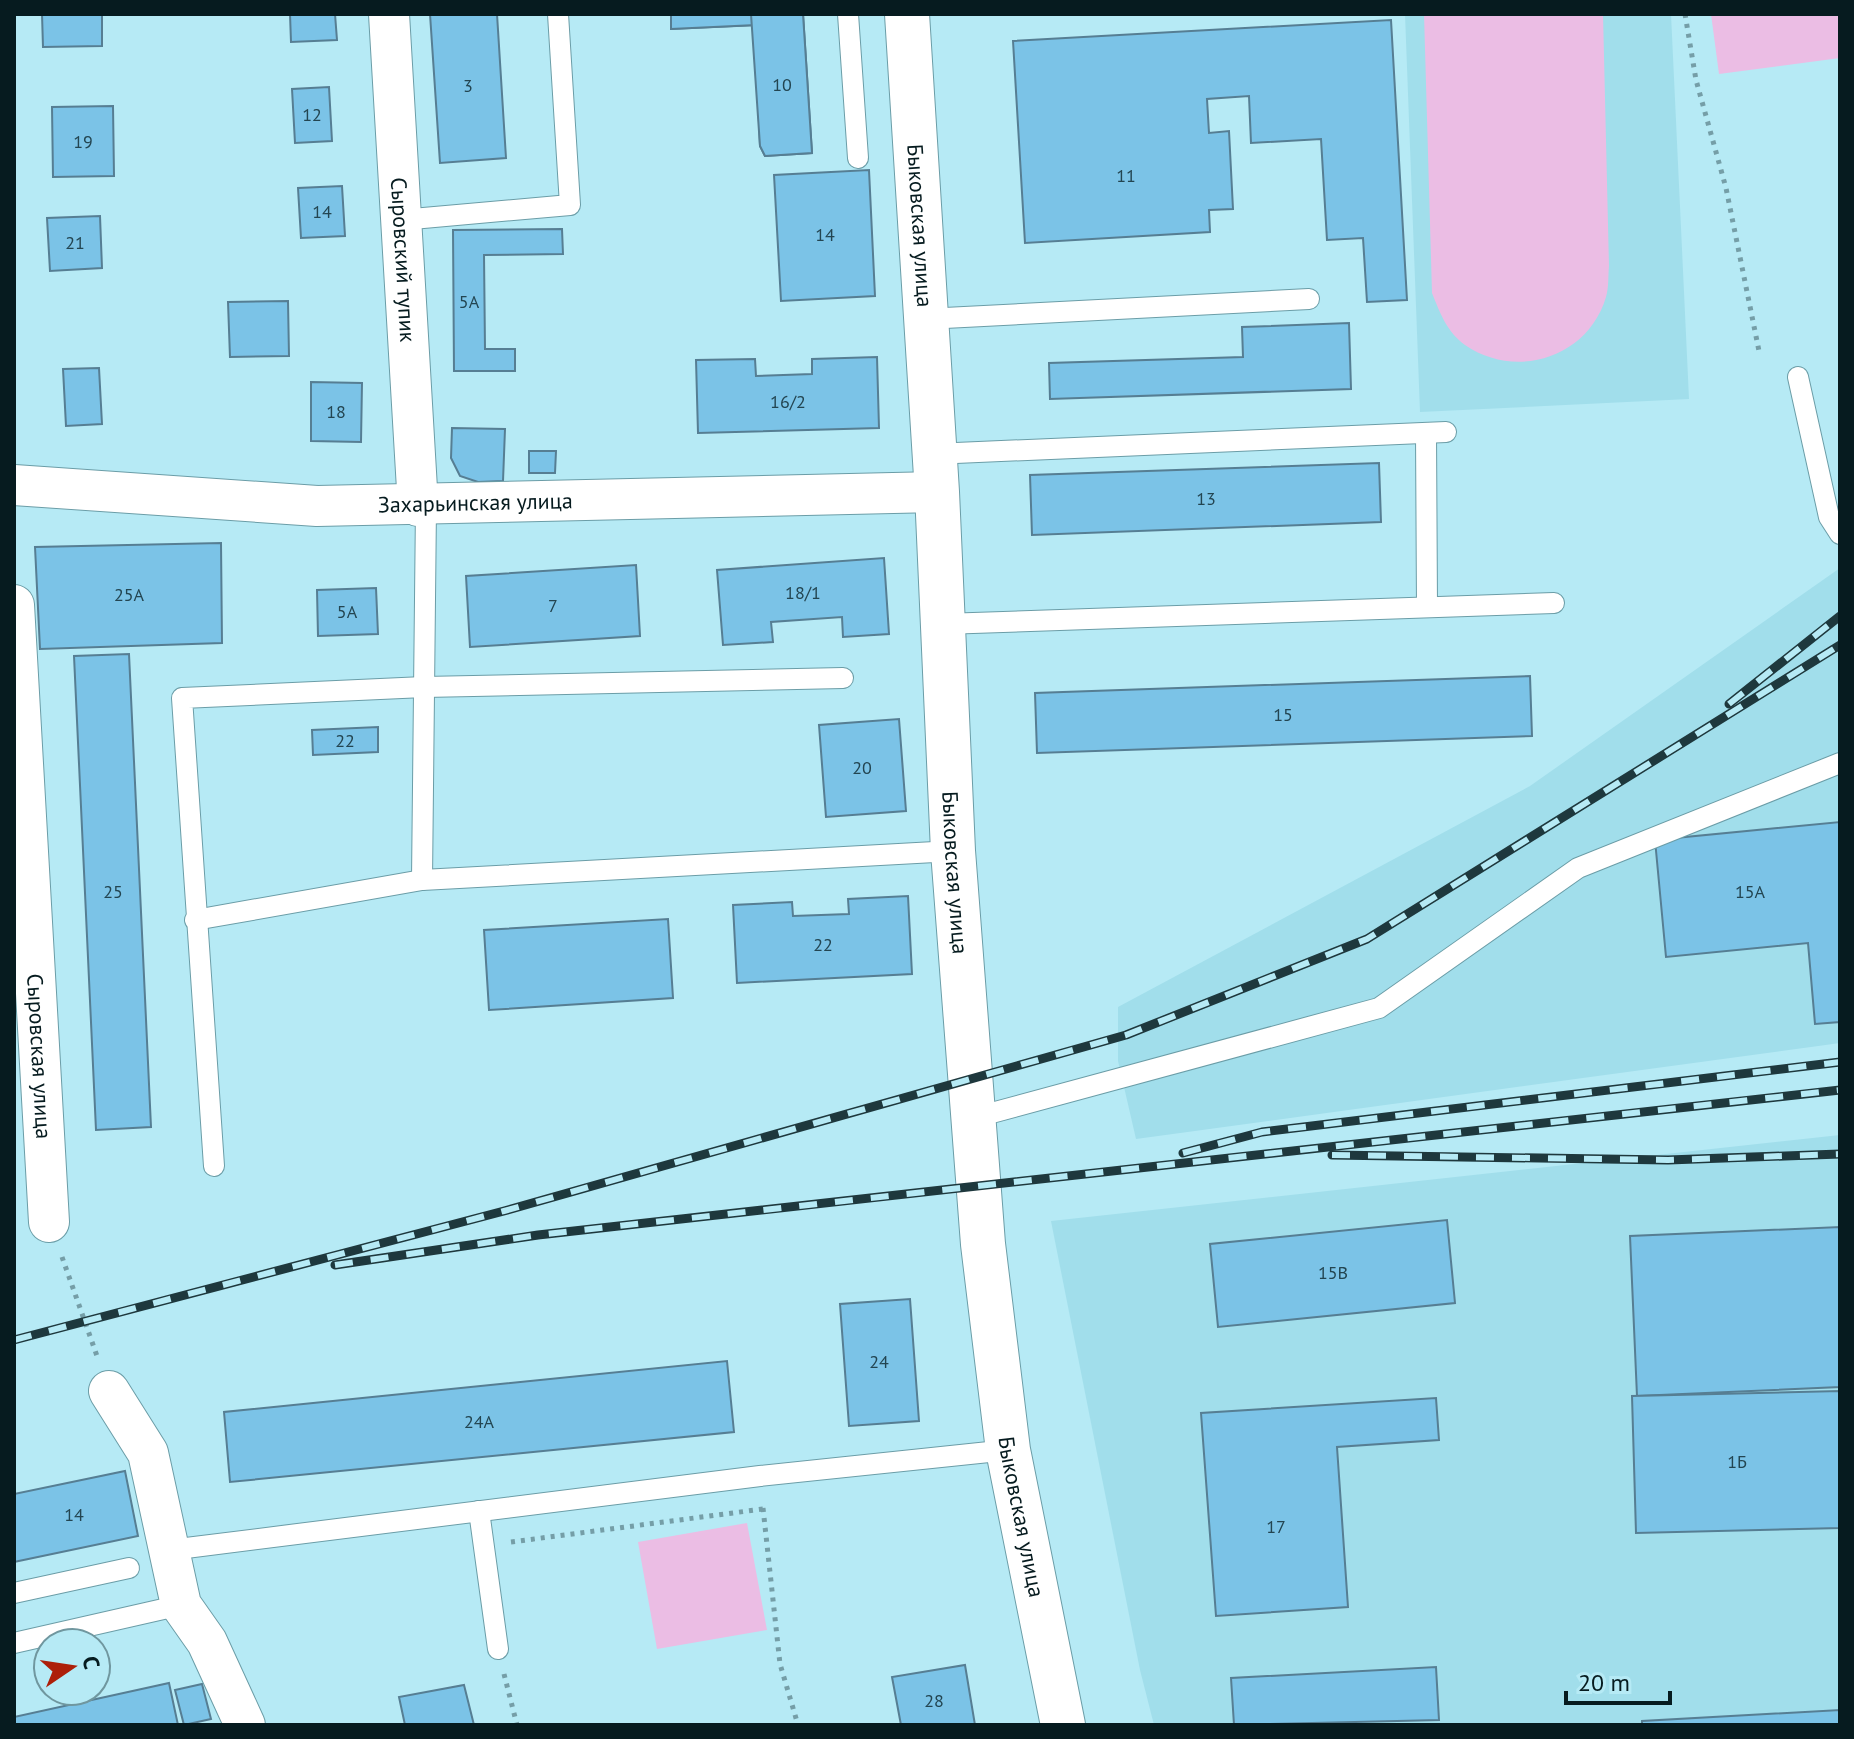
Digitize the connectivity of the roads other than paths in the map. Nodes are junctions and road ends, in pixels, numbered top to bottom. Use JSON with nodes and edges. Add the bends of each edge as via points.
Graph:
{"nodes":[{"id":1,"x":389,"y":14,"type":"edge"},
{"id":2,"x":558,"y":14,"type":"edge"},
{"id":3,"x":848,"y":14,"type":"edge"},
{"id":4,"x":907,"y":14,"type":"edge"},
{"id":5,"x":858,"y":158,"type":"dead end"},
{"id":6,"x":401,"y":220,"type":"junction"},
{"id":7,"x":1309,"y":299,"type":"dead end"},
{"id":8,"x":925,"y":319,"type":"junction"},
{"id":9,"x":1798,"y":377,"type":"dead end"},
{"id":10,"x":935,"y":473,"type":"junction"},
{"id":11,"x":14,"y":485,"type":"edge"},
{"id":12,"x":422,"y":506,"type":"junction"},
{"id":13,"x":1836,"y":521,"type":"edge"},
{"id":14,"x":1554,"y":603,"type":"dead end"},
{"id":15,"x":14,"y":605,"type":"edge"},
{"id":16,"x":1427,"y":607,"type":"junction"},
{"id":17,"x":943,"y":624,"type":"junction"},
{"id":18,"x":843,"y":678,"type":"dead end"},
{"id":19,"x":424,"y":687,"type":"junction"},
{"id":20,"x":1840,"y":763,"type":"edge"},
{"id":21,"x":953,"y":851,"type":"junction"},
{"id":22,"x":422,"y":880,"type":"junction"},
{"id":23,"x":195,"y":920,"type":"junction"},
{"id":24,"x":973,"y":1118,"type":"junction"},
{"id":25,"x":214,"y":1166,"type":"dead end"},
{"id":26,"x":49,"y":1222,"type":"road end"},
{"id":27,"x":109,"y":1391,"type":"road end"},
{"id":28,"x":1008,"y":1450,"type":"junction"},
{"id":29,"x":479,"y":1511,"type":"junction"},
{"id":30,"x":170,"y":1550,"type":"junction"},
{"id":31,"x":129,"y":1568,"type":"dead end"},
{"id":32,"x":14,"y":1593,"type":"edge"},
{"id":33,"x":181,"y":1605,"type":"junction"},
{"id":34,"x":14,"y":1643,"type":"edge"},
{"id":35,"x":498,"y":1649,"type":"road end"},
{"id":36,"x":245,"y":1725,"type":"edge"},
{"id":37,"x":1063,"y":1725,"type":"edge"}],
"edges":[{"from":1,"to":6,"type":"street","name":"Сыровский тупик"},
{"from":2,"to":6,"type":"lane","via":[[570,205]]},
{"from":3,"to":5,"type":"lane"},
{"from":4,"to":8,"type":"street","name":"Быковская улица"},
{"from":6,"to":12,"type":"street","name":"Сыровский тупик"},
{"from":7,"to":8,"type":"lane"},
{"from":8,"to":10,"type":"street","name":"Быковская улица"},
{"from":9,"to":13,"type":"lane"},
{"from":10,"to":12,"type":"street","name":"Захарьинская улица"},
{"from":10,"to":16,"type":"lane","via":[[1436,433]]},
{"from":10,"to":17,"type":"street","name":"Быковская улица"},
{"from":11,"to":12,"type":"street","name":"Захарьинская улица","via":[[317,506]]},
{"from":12,"to":19,"type":"lane"},
{"from":14,"to":16,"type":"lane"},
{"from":15,"to":26,"type":"street","name":"Сыровская улица"},
{"from":16,"to":17,"type":"lane"},
{"from":17,"to":21,"type":"street","name":"Быковская улица"},
{"from":18,"to":19,"type":"lane"},
{"from":19,"to":22,"type":"lane"},
{"from":19,"to":23,"type":"lane","via":[[182,698]]},
{"from":20,"to":24,"type":"lane","via":[[1578,868],[1379,1008]]},
{"from":21,"to":22,"type":"lane"},
{"from":21,"to":24,"type":"street","name":"Быковская улица"},
{"from":22,"to":23,"type":"lane"},
{"from":23,"to":25,"type":"lane"},
{"from":24,"to":28,"type":"street","name":"Быковская улица"},
{"from":27,"to":30,"type":"street","via":[[148,1453]]},
{"from":28,"to":29,"type":"lane"},
{"from":28,"to":37,"type":"street","name":"Быковская улица"},
{"from":29,"to":30,"type":"lane"},
{"from":29,"to":35,"type":"lane"},
{"from":30,"to":33,"type":"street"},
{"from":31,"to":32,"type":"lane"},
{"from":33,"to":34,"type":"lane"},
{"from":33,"to":36,"type":"street","via":[[207,1642]]}]}
